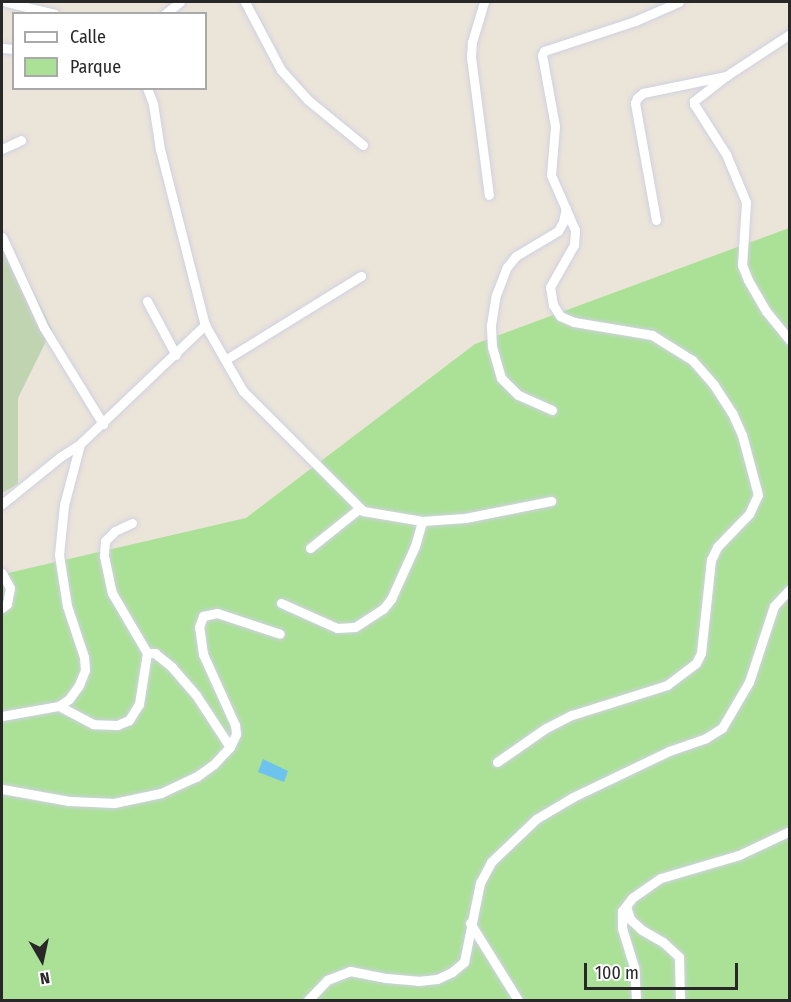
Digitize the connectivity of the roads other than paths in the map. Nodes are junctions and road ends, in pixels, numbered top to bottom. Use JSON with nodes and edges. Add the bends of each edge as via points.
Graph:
{"nodes":[{"id":1,"x":6,"y":2,"type":"edge"},
{"id":2,"x":180,"y":2,"type":"edge"},
{"id":3,"x":245,"y":2,"type":"edge"},
{"id":4,"x":484,"y":2,"type":"edge"},
{"id":5,"x":679,"y":2,"type":"edge"},
{"id":6,"x":47,"y":12,"type":"edge"},
{"id":7,"x":168,"y":12,"type":"edge"},
{"id":8,"x":789,"y":34,"type":"edge"},
{"id":9,"x":726,"y":75,"type":"junction"},
{"id":10,"x":148,"y":90,"type":"edge"},
{"id":11,"x":21,"y":140,"type":"dead end"},
{"id":12,"x":363,"y":146,"type":"dead end"},
{"id":13,"x":2,"y":149,"type":"edge"},
{"id":14,"x":489,"y":195,"type":"dead end"},
{"id":15,"x":567,"y":206,"type":"junction"},
{"id":16,"x":656,"y":220,"type":"dead end"},
{"id":17,"x":2,"y":237,"type":"edge"},
{"id":18,"x":361,"y":276,"type":"dead end"},
{"id":19,"x":147,"y":301,"type":"dead end"},
{"id":20,"x":205,"y":325,"type":"junction"},
{"id":21,"x":789,"y":341,"type":"edge"},
{"id":22,"x":176,"y":355,"type":"junction"},
{"id":23,"x":225,"y":360,"type":"junction"},
{"id":24,"x":552,"y":410,"type":"dead end"},
{"id":25,"x":103,"y":424,"type":"junction"},
{"id":26,"x":80,"y":444,"type":"junction"},
{"id":27,"x":551,"y":501,"type":"dead end"},
{"id":28,"x":2,"y":504,"type":"edge"},
{"id":29,"x":360,"y":508,"type":"junction"},
{"id":30,"x":422,"y":521,"type":"junction"},
{"id":31,"x":132,"y":523,"type":"dead end"},
{"id":32,"x":310,"y":548,"type":"dead end"},
{"id":33,"x":2,"y":573,"type":"edge"},
{"id":34,"x":789,"y":589,"type":"edge"},
{"id":35,"x":281,"y":603,"type":"dead end"},
{"id":36,"x":2,"y":608,"type":"edge"},
{"id":37,"x":280,"y":634,"type":"dead end"},
{"id":38,"x":147,"y":653,"type":"junction"},
{"id":39,"x":59,"y":706,"type":"junction"},
{"id":40,"x":2,"y":716,"type":"edge"},
{"id":41,"x":230,"y":747,"type":"junction"},
{"id":42,"x":497,"y":762,"type":"dead end"},
{"id":43,"x":2,"y":789,"type":"edge"},
{"id":44,"x":789,"y":831,"type":"edge"},
{"id":45,"x":626,"y":906,"type":"junction"},
{"id":46,"x":470,"y":923,"type":"junction"},
{"id":47,"x":308,"y":1000,"type":"edge"},
{"id":48,"x":518,"y":1000,"type":"edge"},
{"id":49,"x":636,"y":1000,"type":"edge"},
{"id":50,"x":680,"y":1000,"type":"edge"}],
"edges":[{"from":1,"to":6,"type":"street"},
{"from":2,"to":7,"type":"street"},
{"from":3,"to":12,"type":"street","via":[[281,70],[308,100]]},
{"from":4,"to":14,"type":"street","via":[[471,57]]},
{"from":5,"to":15,"type":"street","via":[[544,51],[555,126],[551,175]]},
{"from":8,"to":9,"type":"street"},
{"from":9,"to":16,"type":"street","via":[[643,93],[637,98]]},
{"from":9,"to":21,"type":"street","via":[[694,101],[695,108],[726,154],[746,202],[742,265],[748,280]]},
{"from":10,"to":20,"type":"street"},
{"from":11,"to":13,"type":"street"},
{"from":15,"to":24,"type":"street","via":[[558,231],[516,256],[507,267],[496,295],[491,325],[492,347],[501,378],[518,395]]},
{"from":15,"to":42,"type":"street","via":[[575,230],[574,245],[550,287],[553,305],[560,316],[574,322],[652,335],[692,360],[732,413],[758,495],[749,514],[717,548],[711,560],[696,663],[668,685],[555,724]]},
{"from":17,"to":25,"type":"street","via":[[44,328]]},
{"from":18,"to":23,"type":"street"},
{"from":19,"to":22,"type":"street"},
{"from":20,"to":22,"type":"street"},
{"from":20,"to":23,"type":"street"},
{"from":22,"to":25,"type":"street"},
{"from":23,"to":29,"type":"street","via":[[243,391]]},
{"from":25,"to":26,"type":"street"},
{"from":26,"to":28,"type":"street"},
{"from":26,"to":39,"type":"street","via":[[64,505],[59,555],[67,606],[85,670],[80,686]]},
{"from":27,"to":30,"type":"street","via":[[465,518]]},
{"from":29,"to":30,"type":"street","via":[[393,518]]},
{"from":29,"to":32,"type":"street"},
{"from":30,"to":35,"type":"street","via":[[391,599],[355,627],[337,628]]},
{"from":31,"to":38,"type":"street","via":[[105,541],[104,556],[112,593]]},
{"from":33,"to":36,"type":"street","via":[[10,588],[7,604]]},
{"from":34,"to":46,"type":"street","via":[[774,606],[749,682],[722,728],[573,796],[536,819],[491,861],[480,883]]},
{"from":37,"to":41,"type":"street","via":[[217,613],[203,616],[199,627],[203,654],[235,725]]},
{"from":38,"to":39,"type":"street","via":[[139,704],[129,720],[117,725],[93,724]]},
{"from":38,"to":41,"type":"street","via":[[162,657],[172,668],[219,726]]},
{"from":39,"to":40,"type":"street"},
{"from":41,"to":43,"type":"street","via":[[196,777],[161,793],[114,803],[69,801]]},
{"from":44,"to":45,"type":"street","via":[[739,855],[661,878]]},
{"from":45,"to":49,"type":"street","via":[[622,911],[622,928],[634,967]]},
{"from":45,"to":50,"type":"street","via":[[630,919],[679,957]]},
{"from":46,"to":47,"type":"street","via":[[464,962],[452,972],[418,981],[350,971],[327,980]]},
{"from":46,"to":48,"type":"street"}]}
